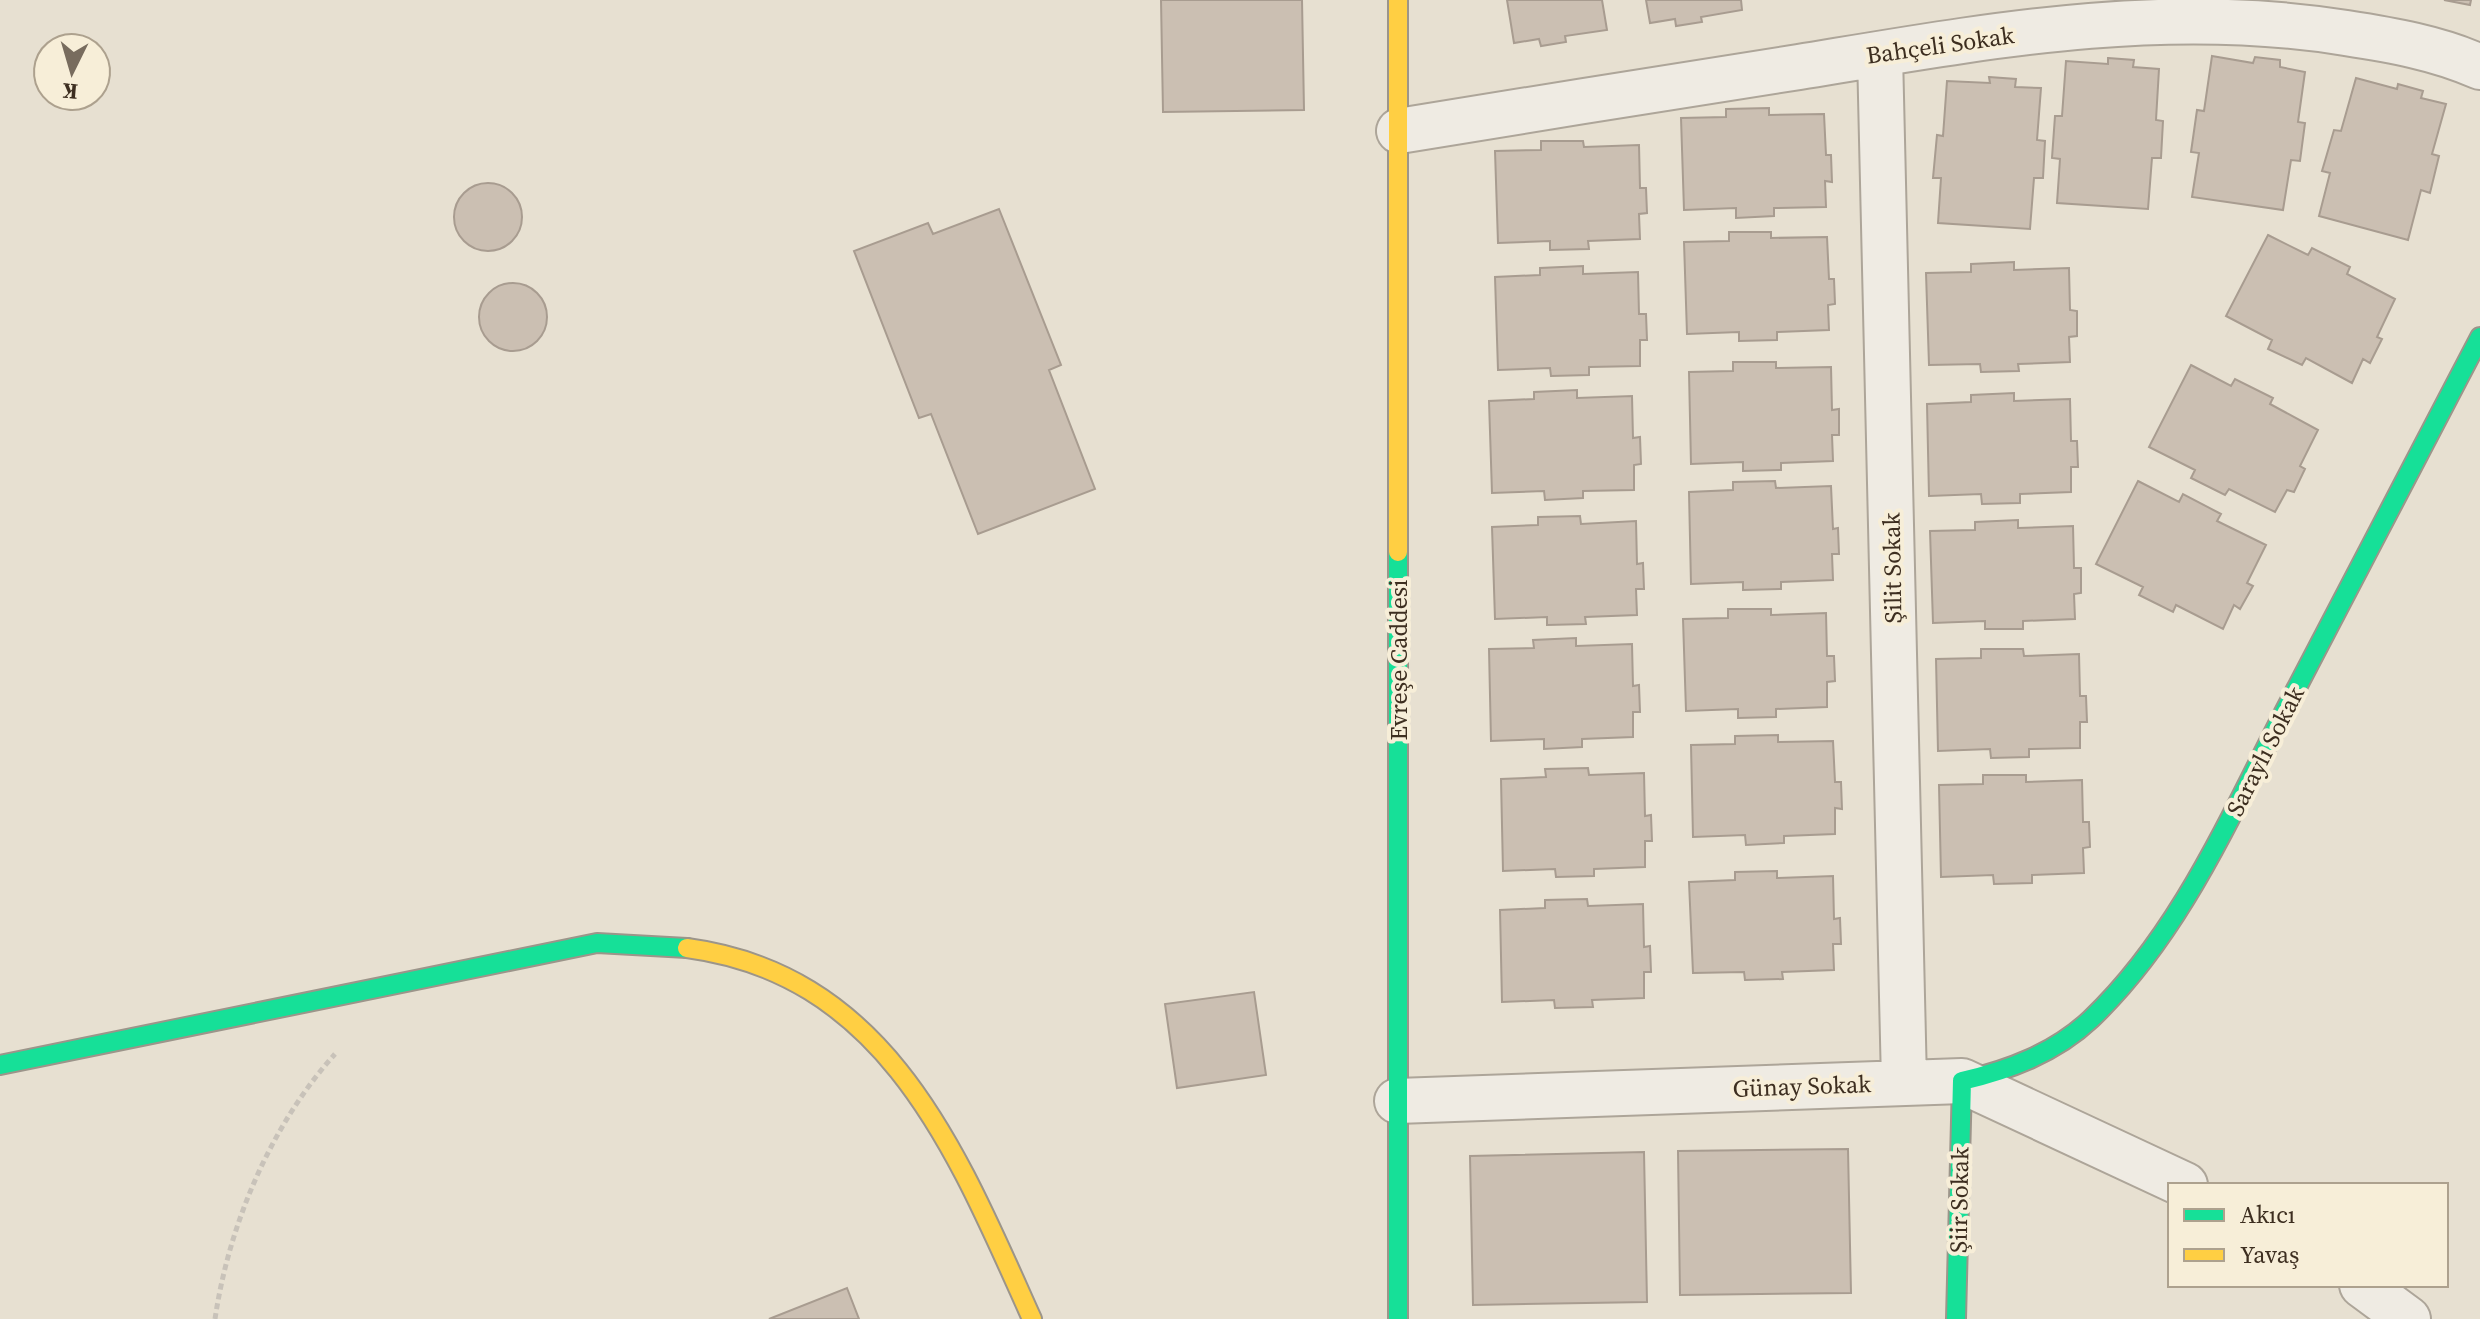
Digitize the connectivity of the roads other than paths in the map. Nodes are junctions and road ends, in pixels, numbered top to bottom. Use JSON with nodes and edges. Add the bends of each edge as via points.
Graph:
{"nodes":[{"id":1,"x":1398,"y":0,"type":"edge"},
{"id":2,"x":1880,"y":54,"type":"junction"},
{"id":3,"x":2480,"y":67,"type":"edge"},
{"id":4,"x":1399,"y":131,"type":"junction"},
{"id":5,"x":2480,"y":337,"type":"edge"},
{"id":6,"x":0,"y":1065,"type":"edge"},
{"id":7,"x":1962,"y":1081,"type":"junction"},
{"id":8,"x":1904,"y":1082,"type":"junction"},
{"id":9,"x":1397,"y":1101,"type":"junction"},
{"id":10,"x":2181,"y":1183,"type":"edge"},
{"id":11,"x":2365,"y":1287,"type":"edge"},
{"id":12,"x":1032,"y":1319,"type":"edge"},
{"id":13,"x":1398,"y":1319,"type":"edge"},
{"id":14,"x":1956,"y":1319,"type":"edge"},
{"id":15,"x":2408,"y":1319,"type":"edge"}],
"edges":[{"from":1,"to":4,"type":"street","name":"Evreşe Caddesi"},
{"from":2,"to":3,"type":"street","name":"Bahçeli Sokak","via":[[2099,23],[2224,20],[2363,35]]},
{"from":2,"to":4,"type":"street","name":"Bahçeli Sokak"},
{"from":2,"to":8,"type":"street","name":"Şilit Sokak"},
{"from":4,"to":9,"type":"street","name":"Evreşe Caddesi"},
{"from":5,"to":7,"type":"street","name":"Saraylı Sokak","via":[[2216,845],[2133,975],[2090,1021],[2044,1055]]},
{"from":6,"to":12,"type":"street","via":[[597,943],[671,945],[742,958],[800,982],[858,1022],[898,1064],[936,1119]]},
{"from":7,"to":8,"type":"street","name":"Günay Sokak"},
{"from":7,"to":10,"type":"street","name":"Günay Sokak"},
{"from":7,"to":14,"type":"street","name":"Şiir Sokak"},
{"from":8,"to":9,"type":"street","name":"Günay Sokak"},
{"from":9,"to":13,"type":"street","name":"Evreşe Caddesi"},
{"from":11,"to":15,"type":"street"}]}
